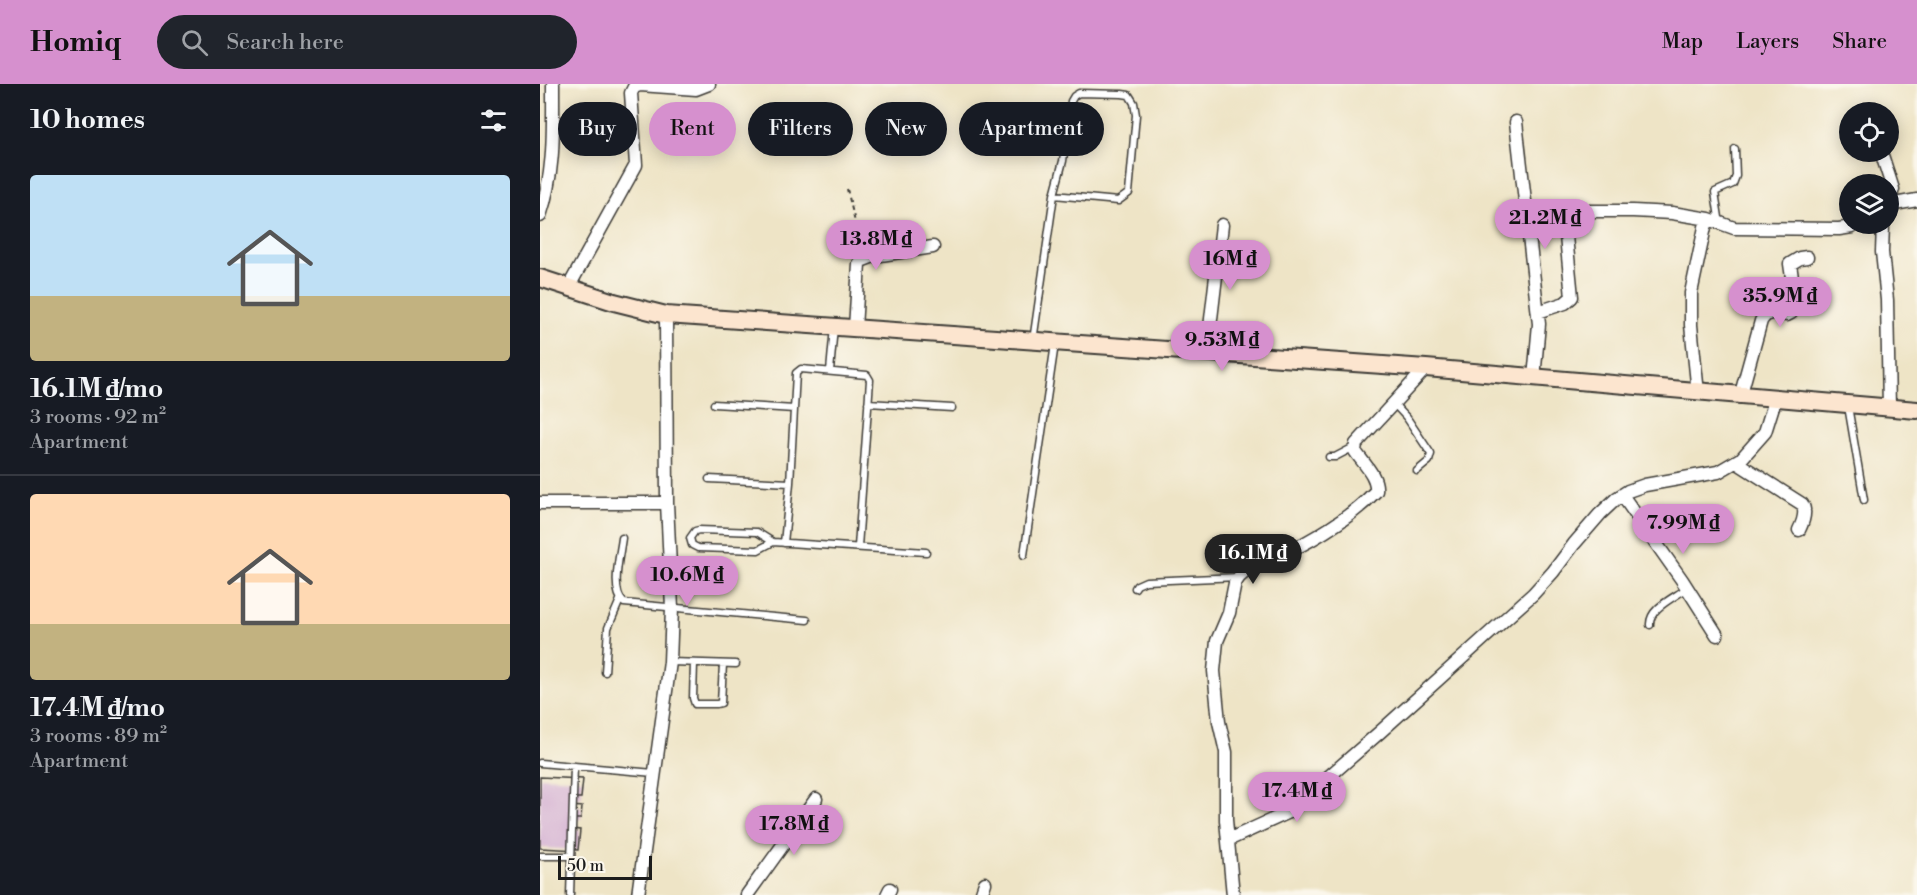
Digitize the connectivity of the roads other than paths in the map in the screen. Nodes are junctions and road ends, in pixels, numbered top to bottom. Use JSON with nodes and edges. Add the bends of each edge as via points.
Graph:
{"nodes":[{"id":1,"x":553,"y":84,"type":"edge"},
{"id":2,"x":709,"y":84,"type":"edge"},
{"id":3,"x":1516,"y":122,"type":"dead end"},
{"id":4,"x":1734,"y":149,"type":"dead end"},
{"id":5,"x":1054,"y":195,"type":"junction"},
{"id":6,"x":1917,"y":200,"type":"edge"},
{"id":7,"x":1899,"y":203,"type":"edge"},
{"id":8,"x":540,"y":216,"type":"edge"},
{"id":9,"x":1714,"y":222,"type":"junction"},
{"id":10,"x":1222,"y":225,"type":"dead end"},
{"id":11,"x":1839,"y":229,"type":"edge"},
{"id":12,"x":1883,"y":234,"type":"edge"},
{"id":13,"x":933,"y":247,"type":"dead end"},
{"id":14,"x":1807,"y":257,"type":"dead end"},
{"id":15,"x":540,"y":278,"type":"edge"},
{"id":16,"x":568,"y":288,"type":"junction"},
{"id":17,"x":1538,"y":312,"type":"junction"},
{"id":18,"x":666,"y":315,"type":"junction"},
{"id":19,"x":834,"y":327,"type":"junction"},
{"id":20,"x":855,"y":328,"type":"junction"},
{"id":21,"x":1033,"y":341,"type":"junction"},
{"id":22,"x":1056,"y":343,"type":"junction"},
{"id":23,"x":1207,"y":353,"type":"junction"},
{"id":24,"x":1426,"y":368,"type":"junction"},
{"id":25,"x":830,"y":371,"type":"junction"},
{"id":26,"x":1534,"y":378,"type":"junction"},
{"id":27,"x":1698,"y":393,"type":"junction"},
{"id":28,"x":1740,"y":397,"type":"junction"},
{"id":29,"x":1775,"y":400,"type":"junction"},
{"id":30,"x":868,"y":403,"type":"junction"},
{"id":31,"x":714,"y":404,"type":"dead end"},
{"id":32,"x":1394,"y":404,"type":"junction"},
{"id":33,"x":1848,"y":405,"type":"junction"},
{"id":34,"x":952,"y":408,"type":"dead end"},
{"id":35,"x":1889,"y":408,"type":"junction"},
{"id":36,"x":794,"y":409,"type":"junction"},
{"id":37,"x":1917,"y":411,"type":"edge"},
{"id":38,"x":1355,"y":447,"type":"junction"},
{"id":39,"x":1329,"y":457,"type":"dead end"},
{"id":40,"x":1736,"y":462,"type":"junction"},
{"id":41,"x":1418,"y":471,"type":"dead end"},
{"id":42,"x":709,"y":479,"type":"dead end"},
{"id":43,"x":790,"y":483,"type":"junction"},
{"id":44,"x":1622,"y":495,"type":"junction"},
{"id":45,"x":1864,"y":500,"type":"dead end"},
{"id":46,"x":540,"y":503,"type":"edge"},
{"id":47,"x":667,"y":503,"type":"junction"},
{"id":48,"x":1799,"y":530,"type":"dead end"},
{"id":49,"x":622,"y":538,"type":"dead end"},
{"id":50,"x":773,"y":542,"type":"junction"},
{"id":51,"x":784,"y":543,"type":"junction"},
{"id":52,"x":858,"y":547,"type":"junction"},
{"id":53,"x":926,"y":552,"type":"dead end"},
{"id":54,"x":1024,"y":555,"type":"dead end"},
{"id":55,"x":1239,"y":577,"type":"junction"},
{"id":56,"x":1135,"y":588,"type":"dead end"},
{"id":57,"x":1687,"y":588,"type":"junction"},
{"id":58,"x":620,"y":600,"type":"junction"},
{"id":59,"x":672,"y":608,"type":"junction"},
{"id":60,"x":807,"y":620,"type":"dead end"},
{"id":61,"x":1650,"y":625,"type":"dead end"},
{"id":62,"x":1717,"y":634,"type":"dead end"},
{"id":63,"x":670,"y":662,"type":"junction"},
{"id":64,"x":694,"y":663,"type":"junction"},
{"id":65,"x":723,"y":664,"type":"junction"},
{"id":66,"x":736,"y":664,"type":"dead end"},
{"id":67,"x":605,"y":672,"type":"dead end"},
{"id":68,"x":540,"y":763,"type":"edge"},
{"id":69,"x":574,"y":766,"type":"junction"},
{"id":70,"x":655,"y":773,"type":"junction"},
{"id":71,"x":816,"y":799,"type":"dead end"},
{"id":72,"x":1228,"y":840,"type":"junction"},
{"id":73,"x":540,"y":856,"type":"edge"},
{"id":74,"x":572,"y":856,"type":"junction"},
{"id":75,"x":570,"y":895,"type":"edge"},
{"id":76,"x":638,"y":895,"type":"edge"},
{"id":77,"x":747,"y":895,"type":"edge"},
{"id":78,"x":1233,"y":895,"type":"edge"}],
"edges":[{"from":1,"to":8,"type":"street","via":[[552,168]]},
{"from":2,"to":16,"type":"street","via":[[696,89],[634,87],[636,165]]},
{"from":3,"to":17,"type":"street"},
{"from":4,"to":9,"type":"lane","via":[[1736,176],[1733,184],[1715,192]]},
{"from":5,"to":5,"type":"lane","via":[[1072,98],[1079,93],[1129,95],[1136,115],[1129,193],[1112,202]]},
{"from":5,"to":21,"type":"lane"},
{"from":6,"to":7,"type":"street"},
{"from":9,"to":11,"type":"street","via":[[1734,228]]},
{"from":9,"to":17,"type":"street","via":[[1672,213],[1567,211],[1564,216],[1572,297]]},
{"from":9,"to":27,"type":"street","via":[[1703,237],[1690,293]]},
{"from":10,"to":23,"type":"street"},
{"from":12,"to":35,"type":"street"},
{"from":13,"to":20,"type":"street","via":[[864,258],[859,264]]},
{"from":14,"to":28,"type":"street","via":[[1790,264],[1796,305],[1791,313],[1770,312],[1761,321]]},
{"from":15,"to":16,"type":"street"},
{"from":16,"to":18,"type":"street"},
{"from":17,"to":26,"type":"street"},
{"from":18,"to":19,"type":"street"},
{"from":18,"to":47,"type":"street"},
{"from":19,"to":20,"type":"street"},
{"from":19,"to":25,"type":"lane"},
{"from":20,"to":21,"type":"street"},
{"from":21,"to":22,"type":"street"},
{"from":22,"to":23,"type":"street"},
{"from":22,"to":54,"type":"lane"},
{"from":23,"to":24,"type":"street"},
{"from":24,"to":26,"type":"street"},
{"from":24,"to":32,"type":"street"},
{"from":25,"to":30,"type":"lane","via":[[869,377]]},
{"from":25,"to":36,"type":"lane","via":[[796,371]]},
{"from":26,"to":27,"type":"street"},
{"from":27,"to":28,"type":"street"},
{"from":28,"to":29,"type":"street"},
{"from":29,"to":33,"type":"street"},
{"from":29,"to":40,"type":"street","via":[[1765,432]]},
{"from":30,"to":34,"type":"lane"},
{"from":30,"to":52,"type":"lane"},
{"from":31,"to":36,"type":"lane"},
{"from":32,"to":38,"type":"street"},
{"from":32,"to":41,"type":"lane","via":[[1431,454]]},
{"from":33,"to":35,"type":"street"},
{"from":33,"to":45,"type":"lane"},
{"from":35,"to":37,"type":"street"},
{"from":36,"to":43,"type":"lane"},
{"from":38,"to":39,"type":"lane"},
{"from":38,"to":55,"type":"street","via":[[1377,483],[1376,490],[1314,538]]},
{"from":40,"to":44,"type":"street","via":[[1718,472],[1645,485]]},
{"from":40,"to":48,"type":"street","via":[[1802,504],[1803,523]]},
{"from":42,"to":43,"type":"lane"},
{"from":43,"to":51,"type":"lane"},
{"from":44,"to":57,"type":"street"},
{"from":44,"to":72,"type":"street","via":[[1600,514],[1533,594],[1380,732],[1287,813]]},
{"from":46,"to":47,"type":"street"},
{"from":47,"to":59,"type":"street"},
{"from":49,"to":58,"type":"lane","via":[[616,588]]},
{"from":50,"to":50,"type":"lane","via":[[757,532],[699,530],[690,538],[698,548],[758,550]]},
{"from":50,"to":51,"type":"lane"},
{"from":51,"to":52,"type":"lane"},
{"from":52,"to":53,"type":"lane"},
{"from":55,"to":56,"type":"lane","via":[[1146,581]]},
{"from":55,"to":72,"type":"street","via":[[1217,640],[1214,671],[1226,752]]},
{"from":57,"to":61,"type":"lane","via":[[1654,612]]},
{"from":57,"to":62,"type":"street"},
{"from":58,"to":59,"type":"lane"},
{"from":58,"to":67,"type":"lane","via":[[608,628]]},
{"from":59,"to":60,"type":"lane"},
{"from":59,"to":63,"type":"street"},
{"from":63,"to":64,"type":"lane"},
{"from":63,"to":70,"type":"street"},
{"from":64,"to":65,"type":"lane"},
{"from":64,"to":65,"type":"lane","via":[[695,704],[721,702]]},
{"from":65,"to":66,"type":"lane"},
{"from":68,"to":69,"type":"lane"},
{"from":69,"to":70,"type":"lane"},
{"from":69,"to":74,"type":"lane"},
{"from":70,"to":76,"type":"street"},
{"from":71,"to":77,"type":"street"},
{"from":72,"to":78,"type":"street"},
{"from":73,"to":74,"type":"lane"},
{"from":74,"to":75,"type":"lane"}]}
